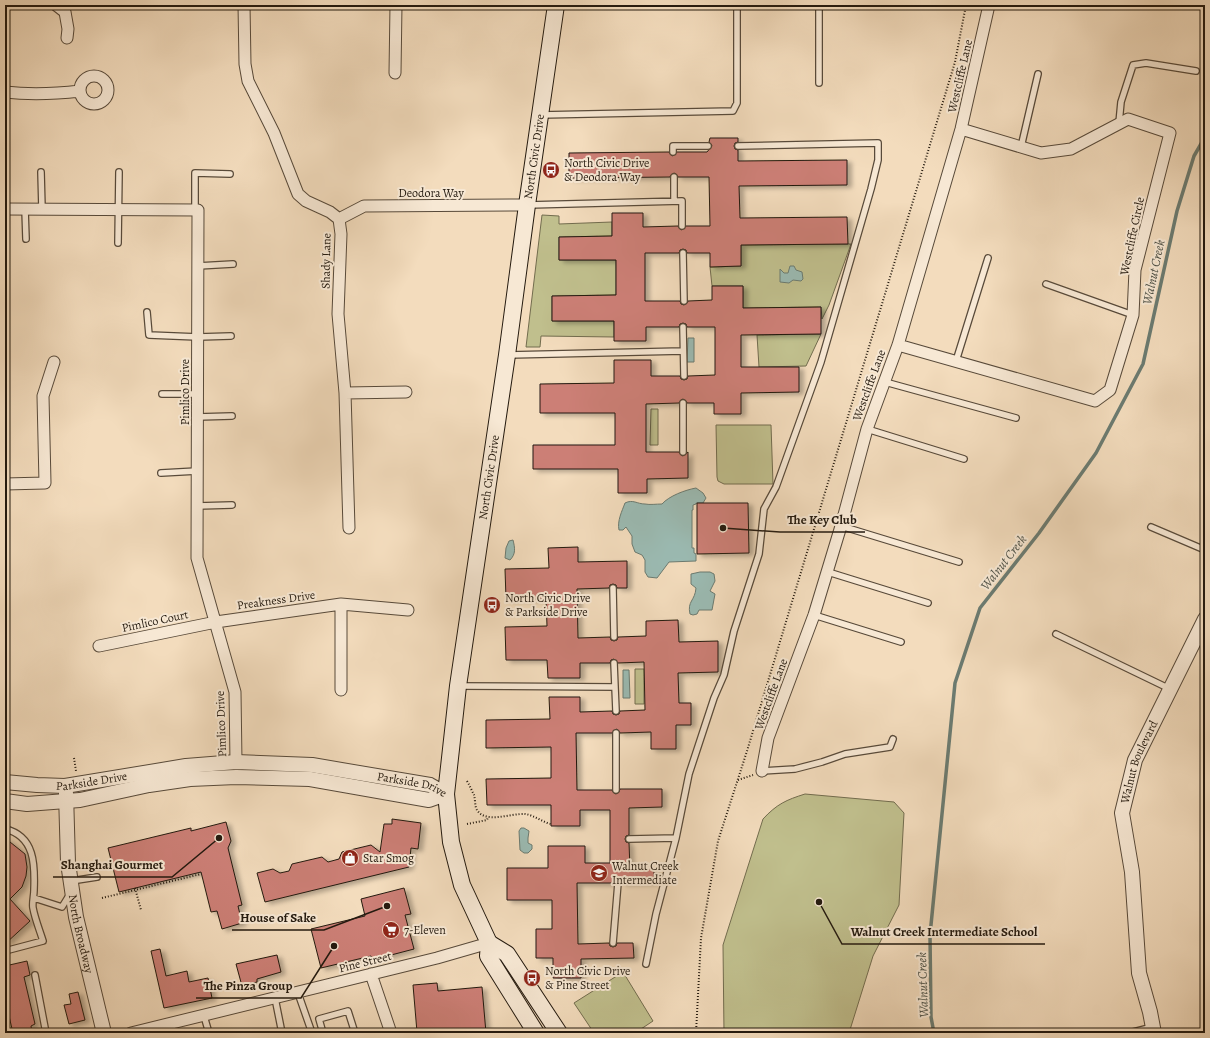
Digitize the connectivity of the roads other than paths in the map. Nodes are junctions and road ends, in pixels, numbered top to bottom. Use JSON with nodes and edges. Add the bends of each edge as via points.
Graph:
{"nodes":[{"id":1,"x":56,"y":5,"type":"edge"},
{"id":2,"x":244,"y":5,"type":"edge"},
{"id":3,"x":396,"y":5,"type":"edge"},
{"id":4,"x":556,"y":5,"type":"edge"},
{"id":5,"x":737,"y":5,"type":"edge"},
{"id":6,"x":818,"y":5,"type":"edge"},
{"id":7,"x":989,"y":5,"type":"edge"},
{"id":8,"x":67,"y":38,"type":"dead end"},
{"id":9,"x":1196,"y":71,"type":"dead end"},
{"id":10,"x":395,"y":73,"type":"dead end"},
{"id":11,"x":1038,"y":74,"type":"dead end"},
{"id":12,"x":819,"y":83,"type":"dead end"},
{"id":13,"x":80,"y":91,"type":"dead end"},
{"id":14,"x":5,"y":92,"type":"edge"},
{"id":15,"x":540,"y":115,"type":"junction"},
{"id":16,"x":1119,"y":123,"type":"junction"},
{"id":17,"x":961,"y":129,"type":"junction"},
{"id":18,"x":708,"y":146,"type":"dead end"},
{"id":19,"x":738,"y":146,"type":"dead end"},
{"id":20,"x":1021,"y":147,"type":"junction"},
{"id":21,"x":674,"y":152,"type":"dead end"},
{"id":22,"x":41,"y":172,"type":"dead end"},
{"id":23,"x":119,"y":172,"type":"dead end"},
{"id":24,"x":230,"y":174,"type":"dead end"},
{"id":25,"x":674,"y":177,"type":"dead end"},
{"id":26,"x":674,"y":201,"type":"junction"},
{"id":27,"x":527,"y":205,"type":"junction"},
{"id":28,"x":5,"y":209,"type":"edge"},
{"id":29,"x":26,"y":209,"type":"junction"},
{"id":30,"x":42,"y":209,"type":"junction"},
{"id":31,"x":119,"y":210,"type":"junction"},
{"id":32,"x":195,"y":210,"type":"junction"},
{"id":33,"x":339,"y":219,"type":"junction"},
{"id":34,"x":682,"y":226,"type":"dead end"},
{"id":35,"x":26,"y":239,"type":"dead end"},
{"id":36,"x":118,"y":243,"type":"dead end"},
{"id":37,"x":683,"y":253,"type":"dead end"},
{"id":38,"x":988,"y":258,"type":"dead end"},
{"id":39,"x":233,"y":264,"type":"dead end"},
{"id":40,"x":198,"y":266,"type":"junction"},
{"id":41,"x":1046,"y":284,"type":"dead end"},
{"id":42,"x":684,"y":301,"type":"dead end"},
{"id":43,"x":147,"y":312,"type":"dead end"},
{"id":44,"x":1134,"y":315,"type":"junction"},
{"id":45,"x":683,"y":327,"type":"dead end"},
{"id":46,"x":231,"y":336,"type":"dead end"},
{"id":47,"x":198,"y":337,"type":"junction"},
{"id":48,"x":898,"y":345,"type":"junction"},
{"id":49,"x":683,"y":351,"type":"junction"},
{"id":50,"x":508,"y":355,"type":"junction"},
{"id":51,"x":956,"y":361,"type":"junction"},
{"id":52,"x":54,"y":362,"type":"dead end"},
{"id":53,"x":684,"y":376,"type":"dead end"},
{"id":54,"x":885,"y":382,"type":"junction"},
{"id":55,"x":406,"y":392,"type":"dead end"},
{"id":56,"x":345,"y":393,"type":"junction"},
{"id":57,"x":162,"y":394,"type":"dead end"},
{"id":58,"x":198,"y":394,"type":"junction"},
{"id":59,"x":683,"y":403,"type":"dead end"},
{"id":60,"x":232,"y":416,"type":"dead end"},
{"id":61,"x":198,"y":417,"type":"junction"},
{"id":62,"x":1016,"y":418,"type":"dead end"},
{"id":63,"x":867,"y":429,"type":"junction"},
{"id":64,"x":683,"y":452,"type":"dead end"},
{"id":65,"x":964,"y":459,"type":"dead end"},
{"id":66,"x":197,"y":472,"type":"junction"},
{"id":67,"x":161,"y":473,"type":"dead end"},
{"id":68,"x":5,"y":484,"type":"edge"},
{"id":69,"x":232,"y":505,"type":"dead end"},
{"id":70,"x":197,"y":506,"type":"junction"},
{"id":71,"x":841,"y":526,"type":"junction"},
{"id":72,"x":349,"y":528,"type":"dead end"},
{"id":73,"x":1151,"y":528,"type":"dead end"},
{"id":74,"x":1205,"y":550,"type":"edge"},
{"id":75,"x":959,"y":562,"type":"dead end"},
{"id":76,"x":828,"y":572,"type":"junction"},
{"id":77,"x":613,"y":588,"type":"dead end"},
{"id":78,"x":928,"y":603,"type":"dead end"},
{"id":79,"x":341,"y":604,"type":"junction"},
{"id":80,"x":408,"y":610,"type":"dead end"},
{"id":81,"x":814,"y":615,"type":"junction"},
{"id":82,"x":1205,"y":619,"type":"edge"},
{"id":83,"x":216,"y":622,"type":"junction"},
{"id":84,"x":1056,"y":634,"type":"dead end"},
{"id":85,"x":614,"y":637,"type":"dead end"},
{"id":86,"x":901,"y":642,"type":"dead end"},
{"id":87,"x":99,"y":646,"type":"dead end"},
{"id":88,"x":614,"y":663,"type":"dead end"},
{"id":89,"x":458,"y":686,"type":"junction"},
{"id":90,"x":615,"y":687,"type":"junction"},
{"id":91,"x":1170,"y":689,"type":"junction"},
{"id":92,"x":341,"y":690,"type":"dead end"},
{"id":93,"x":616,"y":711,"type":"dead end"},
{"id":94,"x":616,"y":733,"type":"dead end"},
{"id":95,"x":894,"y":739,"type":"dead end"},
{"id":96,"x":236,"y":762,"type":"junction"},
{"id":97,"x":762,"y":771,"type":"joint"},
{"id":98,"x":5,"y":782,"type":"edge"},
{"id":99,"x":65,"y":786,"type":"junction"},
{"id":100,"x":616,"y":790,"type":"dead end"},
{"id":101,"x":446,"y":794,"type":"junction"},
{"id":102,"x":5,"y":801,"type":"edge"},
{"id":103,"x":66,"y":802,"type":"junction"},
{"id":104,"x":5,"y":828,"type":"edge"},
{"id":105,"x":676,"y":838,"type":"junction"},
{"id":106,"x":629,"y":839,"type":"dead end"},
{"id":107,"x":97,"y":877,"type":"dead end"},
{"id":108,"x":618,"y":883,"type":"dead end"},
{"id":109,"x":71,"y":886,"type":"junction"},
{"id":110,"x":34,"y":898,"type":"junction"},
{"id":111,"x":613,"y":943,"type":"dead end"},
{"id":112,"x":489,"y":944,"type":"junction"},
{"id":113,"x":5,"y":951,"type":"edge"},
{"id":114,"x":646,"y":964,"type":"dead end"},
{"id":115,"x":371,"y":974,"type":"junction"},
{"id":116,"x":35,"y":975,"type":"dead end"},
{"id":117,"x":298,"y":993,"type":"junction"},
{"id":118,"x":275,"y":998,"type":"junction"},
{"id":119,"x":204,"y":1016,"type":"junction"},
{"id":120,"x":161,"y":1030,"type":"edge"},
{"id":121,"x":1154,"y":1030,"type":"edge"},
{"id":122,"x":46,"y":1033,"type":"edge"},
{"id":123,"x":104,"y":1033,"type":"edge"},
{"id":124,"x":131,"y":1033,"type":"edge"},
{"id":125,"x":209,"y":1033,"type":"edge"},
{"id":126,"x":282,"y":1033,"type":"edge"},
{"id":127,"x":312,"y":1033,"type":"edge"},
{"id":128,"x":323,"y":1033,"type":"edge"},
{"id":129,"x":355,"y":1033,"type":"edge"},
{"id":130,"x":391,"y":1033,"type":"edge"},
{"id":131,"x":536,"y":1033,"type":"edge"},
{"id":132,"x":559,"y":1033,"type":"edge"},
{"id":133,"x":1130,"y":1033,"type":"edge"}],
"edges":[{"from":1,"to":8,"type":"street","via":[[65,12]]},
{"from":2,"to":33,"type":"street","name":"Shady Lane","via":[[245,64],[248,81],[274,133],[298,194]]},
{"from":3,"to":10,"type":"street"},
{"from":4,"to":15,"type":"main road","name":"North Civic Drive"},
{"from":5,"to":15,"type":"lane","via":[[736,103],[733,111]]},
{"from":6,"to":12,"type":"lane"},
{"from":7,"to":17,"type":"street","name":"Westcliffe Lane"},
{"from":9,"to":16,"type":"lane","via":[[1146,63],[1133,64],[1121,102]]},
{"from":11,"to":20,"type":"lane"},
{"from":13,"to":14,"type":"street","via":[[46,94]]},
{"from":15,"to":27,"type":"main road","name":"North Civic Drive"},
{"from":16,"to":20,"type":"street","name":"Westcliffe Circle","via":[[1072,149],[1041,153]]},
{"from":16,"to":44,"type":"street","name":"Westcliffe Circle","via":[[1128,119],[1170,133],[1135,270]]},
{"from":17,"to":20,"type":"street","name":"Westcliffe Circle"},
{"from":17,"to":48,"type":"street","name":"Westcliffe Lane"},
{"from":18,"to":21,"type":"lane","via":[[674,146]]},
{"from":19,"to":105,"type":"lane","via":[[878,143],[878,160],[821,362],[776,487],[764,509],[759,554],[734,631],[724,675],[689,774]]},
{"from":22,"to":30,"type":"lane"},
{"from":23,"to":31,"type":"lane"},
{"from":24,"to":32,"type":"lane","via":[[195,173]]},
{"from":25,"to":26,"type":"lane"},
{"from":26,"to":27,"type":"lane"},
{"from":26,"to":34,"type":"lane","via":[[682,201]]},
{"from":27,"to":33,"type":"street","name":"Deodora Way","via":[[364,206]]},
{"from":27,"to":50,"type":"main road","name":"North Civic Drive"},
{"from":28,"to":29,"type":"street"},
{"from":29,"to":30,"type":"street"},
{"from":29,"to":35,"type":"lane"},
{"from":30,"to":31,"type":"street"},
{"from":31,"to":32,"type":"street"},
{"from":31,"to":36,"type":"lane"},
{"from":32,"to":40,"type":"street","name":"Pimlico Drive","via":[[198,210]]},
{"from":33,"to":56,"type":"street","name":"Shady Lane","via":[[341,234],[338,314]]},
{"from":37,"to":42,"type":"lane"},
{"from":38,"to":51,"type":"lane"},
{"from":39,"to":40,"type":"lane"},
{"from":40,"to":47,"type":"street","name":"Pimlico Drive"},
{"from":41,"to":44,"type":"lane"},
{"from":43,"to":47,"type":"lane","via":[[149,335]]},
{"from":44,"to":51,"type":"street","name":"Westcliffe Circle","via":[[1110,390],[1095,401]]},
{"from":45,"to":49,"type":"lane"},
{"from":46,"to":47,"type":"lane"},
{"from":47,"to":58,"type":"street","name":"Pimlico Drive"},
{"from":48,"to":51,"type":"street","name":"Westcliffe Circle"},
{"from":48,"to":54,"type":"street","name":"Westcliffe Lane"},
{"from":49,"to":50,"type":"lane"},
{"from":49,"to":53,"type":"lane"},
{"from":50,"to":89,"type":"main road","name":"North Civic Drive"},
{"from":52,"to":68,"type":"street","via":[[43,396],[45,484]]},
{"from":54,"to":62,"type":"lane"},
{"from":54,"to":63,"type":"street","name":"Westcliffe Lane"},
{"from":55,"to":56,"type":"street"},
{"from":56,"to":72,"type":"street","name":"Shady Lane"},
{"from":57,"to":58,"type":"lane"},
{"from":58,"to":61,"type":"street","name":"Pimlico Drive"},
{"from":59,"to":64,"type":"lane"},
{"from":60,"to":61,"type":"lane"},
{"from":61,"to":66,"type":"street","name":"Pimlico Drive"},
{"from":63,"to":65,"type":"lane"},
{"from":63,"to":71,"type":"street","name":"Westcliffe Lane"},
{"from":66,"to":67,"type":"lane"},
{"from":66,"to":70,"type":"street","name":"Pimlico Drive"},
{"from":69,"to":70,"type":"lane"},
{"from":70,"to":83,"type":"street","name":"Pimlico Drive","via":[[197,558]]},
{"from":71,"to":75,"type":"lane"},
{"from":71,"to":76,"type":"street","name":"Westcliffe Lane"},
{"from":73,"to":74,"type":"lane"},
{"from":76,"to":78,"type":"lane"},
{"from":76,"to":81,"type":"street","name":"Westcliffe Lane"},
{"from":77,"to":85,"type":"lane"},
{"from":79,"to":80,"type":"street","name":"Preakness Drive"},
{"from":79,"to":83,"type":"street","name":"Preakness Drive"},
{"from":79,"to":92,"type":"street"},
{"from":81,"to":86,"type":"lane"},
{"from":81,"to":97,"type":"street","name":"Westcliffe Lane","via":[[768,738]]},
{"from":82,"to":91,"type":"street","name":"Walnut Boulevard"},
{"from":83,"to":87,"type":"street","name":"Pimlico Court"},
{"from":83,"to":96,"type":"street","name":"Pimlico Drive","via":[[235,692]]},
{"from":84,"to":91,"type":"lane"},
{"from":88,"to":90,"type":"lane"},
{"from":89,"to":90,"type":"lane"},
{"from":89,"to":101,"type":"main road","name":"North Civic Drive"},
{"from":90,"to":93,"type":"lane"},
{"from":91,"to":121,"type":"street","name":"Walnut Boulevard","via":[[1135,760],[1122,813],[1132,872],[1139,973]]},
{"from":94,"to":100,"type":"lane"},
{"from":95,"to":97,"type":"lane","via":[[890,747],[845,754],[795,769]]},
{"from":96,"to":99,"type":"street","name":"Parkside Drive","via":[[186,766]]},
{"from":96,"to":101,"type":"street","name":"Parkside Drive","via":[[312,765],[430,785]]},
{"from":98,"to":99,"type":"street","name":"Parkside Drive"},
{"from":99,"to":103,"type":"street","name":"North Broadway"},
{"from":101,"to":103,"type":"street","name":"Parkside Drive","via":[[429,800],[310,779],[236,777],[190,779],[149,785]]},
{"from":101,"to":112,"type":"main road","name":"North Civic Drive","via":[[451,842],[462,885]]},
{"from":102,"to":103,"type":"street","name":"Parkside Drive","via":[[28,804]]},
{"from":103,"to":109,"type":"street","name":"North Broadway"},
{"from":104,"to":110,"type":"lane","via":[[28,844],[35,867]]},
{"from":105,"to":106,"type":"lane"},
{"from":105,"to":114,"type":"lane"},
{"from":107,"to":109,"type":"lane"},
{"from":108,"to":111,"type":"lane"},
{"from":109,"to":110,"type":"lane","via":[[62,907]]},
{"from":109,"to":123,"type":"street","name":"North Broadway"},
{"from":110,"to":113,"type":"lane","via":[[33,908],[43,941]]},
{"from":112,"to":115,"type":"street","name":"Pine Street"},
{"from":112,"to":131,"type":"main road","name":"North Civic Drive","via":[[488,956]]},
{"from":112,"to":132,"type":"main road","via":[[507,954]]},
{"from":115,"to":117,"type":"street","name":"Pine Street"},
{"from":115,"to":130,"type":"street"},
{"from":116,"to":122,"type":"lane"},
{"from":117,"to":118,"type":"street","name":"Pine Street"},
{"from":117,"to":127,"type":"lane"},
{"from":118,"to":119,"type":"street","name":"Pine Street"},
{"from":118,"to":126,"type":"lane"},
{"from":119,"to":120,"type":"street","name":"Pine Street"},
{"from":119,"to":125,"type":"lane"},
{"from":120,"to":124,"type":"street","name":"Pine Street"},
{"from":121,"to":133,"type":"lane"},
{"from":128,"to":129,"type":"lane","via":[[319,1019],[348,1011]]}]}
